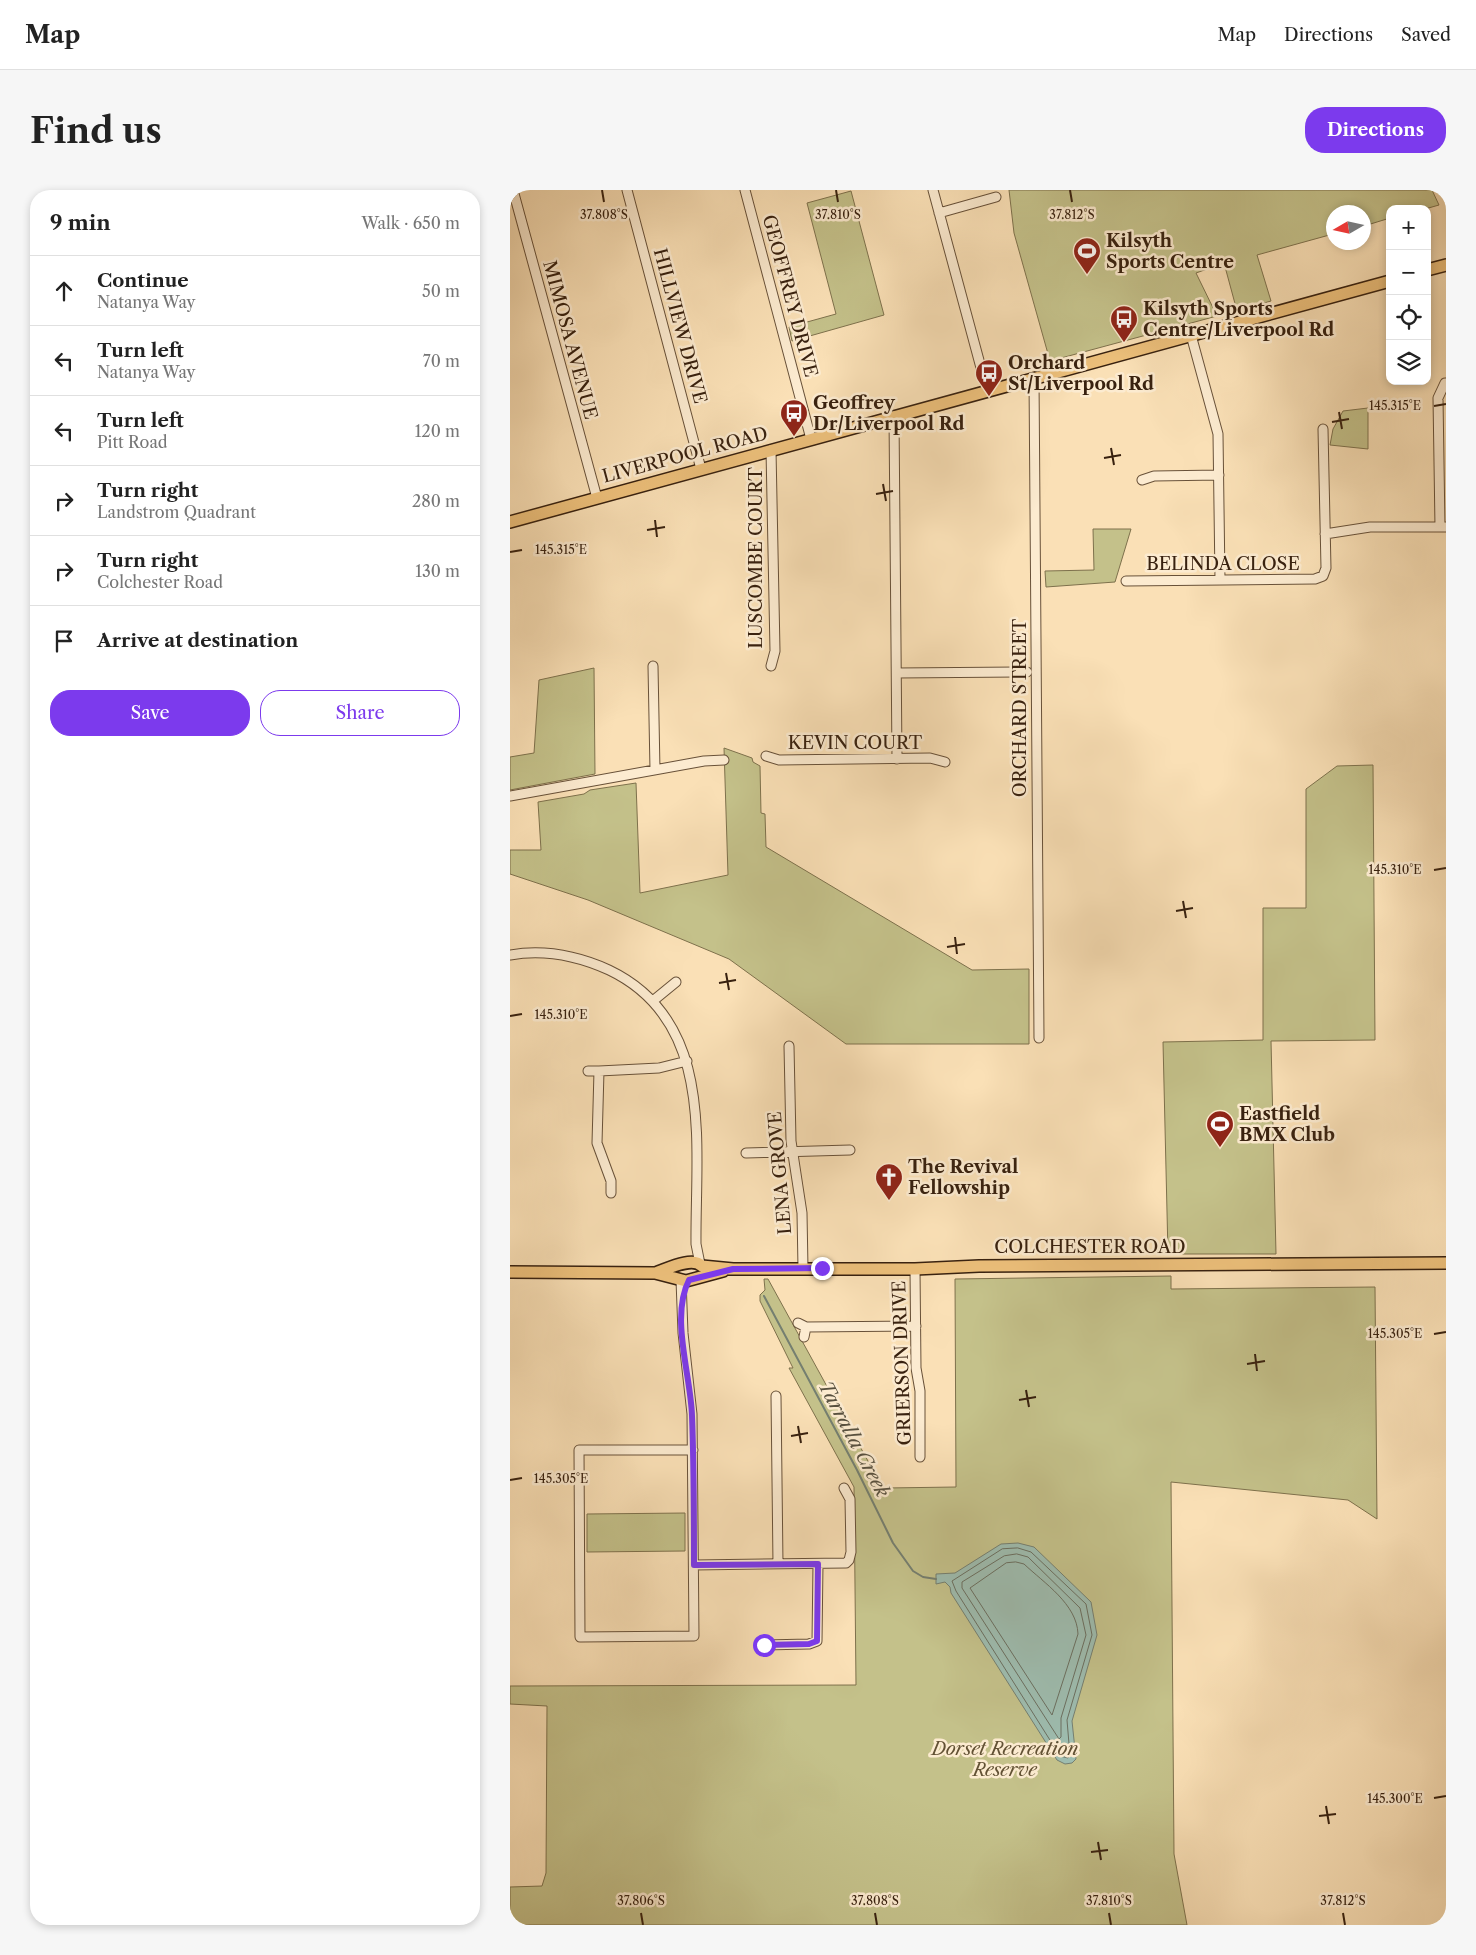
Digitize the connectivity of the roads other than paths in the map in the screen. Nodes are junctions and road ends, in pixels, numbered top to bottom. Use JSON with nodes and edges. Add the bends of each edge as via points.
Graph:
{"nodes":[{"id":1,"x":513,"y":190,"type":"edge"},
{"id":2,"x":627,"y":190,"type":"edge"},
{"id":3,"x":745,"y":190,"type":"edge"},
{"id":4,"x":933,"y":190,"type":"edge"},
{"id":5,"x":996,"y":197,"type":"dead end"},
{"id":6,"x":939,"y":213,"type":"junction"},
{"id":7,"x":1446,"y":265,"type":"edge"},
{"id":8,"x":1431,"y":269,"type":"edge"},
{"id":9,"x":1386,"y":282,"type":"edge"},
{"id":10,"x":1191,"y":335,"type":"junction"},
{"id":11,"x":1034,"y":378,"type":"junction"},
{"id":12,"x":1445,"y":383,"type":"edge"},
{"id":13,"x":987,"y":390,"type":"junction"},
{"id":14,"x":894,"y":416,"type":"junction"},
{"id":15,"x":1323,"y":429,"type":"dead end"},
{"id":16,"x":811,"y":439,"type":"junction"},
{"id":17,"x":772,"y":450,"type":"junction"},
{"id":18,"x":701,"y":469,"type":"junction"},
{"id":19,"x":1219,"y":476,"type":"junction"},
{"id":20,"x":1142,"y":480,"type":"dead end"},
{"id":21,"x":597,"y":498,"type":"junction"},
{"id":22,"x":510,"y":522,"type":"edge"},
{"id":23,"x":1443,"y":527,"type":"edge"},
{"id":24,"x":1325,"y":534,"type":"junction"},
{"id":25,"x":1220,"y":580,"type":"junction"},
{"id":26,"x":1126,"y":581,"type":"dead end"},
{"id":27,"x":653,"y":666,"type":"dead end"},
{"id":28,"x":771,"y":666,"type":"dead end"},
{"id":29,"x":1027,"y":672,"type":"dead end"},
{"id":30,"x":897,"y":674,"type":"junction"},
{"id":31,"x":766,"y":756,"type":"dead end"},
{"id":32,"x":897,"y":759,"type":"junction"},
{"id":33,"x":724,"y":760,"type":"dead end"},
{"id":34,"x":944,"y":762,"type":"dead end"},
{"id":35,"x":655,"y":770,"type":"junction"},
{"id":36,"x":510,"y":796,"type":"edge"},
{"id":37,"x":510,"y":955,"type":"edge"},
{"id":38,"x":676,"y":982,"type":"dead end"},
{"id":39,"x":654,"y":1000,"type":"junction"},
{"id":40,"x":1039,"y":1038,"type":"dead end"},
{"id":41,"x":789,"y":1046,"type":"dead end"},
{"id":42,"x":687,"y":1061,"type":"junction"},
{"id":43,"x":588,"y":1071,"type":"dead end"},
{"id":44,"x":599,"y":1071,"type":"junction"},
{"id":45,"x":850,"y":1150,"type":"dead end"},
{"id":46,"x":792,"y":1152,"type":"junction"},
{"id":47,"x":746,"y":1153,"type":"dead end"},
{"id":48,"x":611,"y":1193,"type":"dead end"},
{"id":49,"x":1446,"y":1263,"type":"edge"},
{"id":50,"x":803,"y":1268,"type":"junction"},
{"id":51,"x":916,"y":1269,"type":"junction"},
{"id":52,"x":510,"y":1272,"type":"edge"},
{"id":53,"x":690,"y":1272,"type":"junction"},
{"id":54,"x":916,"y":1326,"type":"junction"},
{"id":55,"x":804,"y":1336,"type":"dead end"},
{"id":56,"x":776,"y":1396,"type":"dead end"},
{"id":57,"x":693,"y":1450,"type":"junction"},
{"id":58,"x":920,"y":1457,"type":"dead end"},
{"id":59,"x":844,"y":1488,"type":"dead end"},
{"id":60,"x":778,"y":1564,"type":"junction"},
{"id":61,"x":818,"y":1564,"type":"junction"},
{"id":62,"x":694,"y":1565,"type":"junction"},
{"id":63,"x":764,"y":1645,"type":"dead end"}],
"edges":[{"from":1,"to":21,"type":"street","name":"MIMOSA AVENUE"},
{"from":2,"to":18,"type":"street","name":"HILLVIEW DRIVE"},
{"from":3,"to":16,"type":"street","name":"GEOFFREY DRIVE"},
{"from":4,"to":6,"type":"street"},
{"from":5,"to":6,"type":"street"},
{"from":6,"to":13,"type":"street"},
{"from":7,"to":8,"type":"main road"},
{"from":9,"to":10,"type":"main road","name":"LIVERPOOL ROAD"},
{"from":10,"to":11,"type":"main road","name":"LIVERPOOL ROAD"},
{"from":10,"to":19,"type":"street","via":[[1218,431]]},
{"from":11,"to":13,"type":"main road","name":"LIVERPOOL ROAD"},
{"from":11,"to":40,"type":"street","name":"ORCHARD STREET"},
{"from":12,"to":23,"type":"street","via":[[1438,398]]},
{"from":13,"to":14,"type":"main road","name":"LIVERPOOL ROAD"},
{"from":14,"to":16,"type":"main road","name":"LIVERPOOL ROAD"},
{"from":14,"to":30,"type":"street"},
{"from":15,"to":24,"type":"street","name":"BELINDA CLOSE"},
{"from":16,"to":17,"type":"main road","name":"LIVERPOOL ROAD"},
{"from":17,"to":18,"type":"main road","name":"LIVERPOOL ROAD"},
{"from":17,"to":28,"type":"street","name":"LUSCOMBE COURT","via":[[775,651]]},
{"from":18,"to":21,"type":"main road","name":"LIVERPOOL ROAD"},
{"from":19,"to":20,"type":"street","via":[[1154,476]]},
{"from":19,"to":25,"type":"street"},
{"from":21,"to":22,"type":"main road","name":"LIVERPOOL ROAD"},
{"from":23,"to":24,"type":"street","via":[[1370,528]]},
{"from":24,"to":25,"type":"street","name":"BELINDA CLOSE","via":[[1326,568],[1319,578]]},
{"from":25,"to":26,"type":"street","name":"BELINDA CLOSE"},
{"from":27,"to":35,"type":"street"},
{"from":29,"to":30,"type":"street"},
{"from":30,"to":32,"type":"street"},
{"from":31,"to":32,"type":"street","name":"KEVIN COURT","via":[[779,760]]},
{"from":32,"to":34,"type":"street","name":"KEVIN COURT","via":[[930,758]]},
{"from":33,"to":35,"type":"street"},
{"from":35,"to":36,"type":"street"},
{"from":37,"to":39,"type":"street","via":[[545,953],[591,962],[641,988]]},
{"from":38,"to":39,"type":"street"},
{"from":39,"to":42,"type":"street","via":[[679,1040]]},
{"from":41,"to":46,"type":"street","name":"LENA GROVE"},
{"from":42,"to":44,"type":"street","via":[[659,1068]]},
{"from":42,"to":53,"type":"street","via":[[695,1096],[696,1244]]},
{"from":43,"to":44,"type":"street"},
{"from":44,"to":48,"type":"street","via":[[597,1143],[611,1181]]},
{"from":45,"to":46,"type":"street"},
{"from":46,"to":47,"type":"street"},
{"from":46,"to":50,"type":"street","name":"LENA GROVE","via":[[802,1213]]},
{"from":49,"to":51,"type":"main road","name":"COLCHESTER ROAD"},
{"from":50,"to":51,"type":"main road","name":"COLCHESTER ROAD"},
{"from":50,"to":53,"type":"main road","name":"COLCHESTER ROAD"},
{"from":51,"to":54,"type":"street","name":"GRIERSON DRIVE"},
{"from":52,"to":53,"type":"main road","name":"COLCHESTER ROAD"},
{"from":53,"to":57,"type":"street","via":[[682,1297]]},
{"from":54,"to":55,"type":"street","via":[[802,1325]]},
{"from":54,"to":58,"type":"street","name":"GRIERSON DRIVE"},
{"from":56,"to":60,"type":"street"},
{"from":57,"to":62,"type":"street"},
{"from":57,"to":62,"type":"street","via":[[579,1450],[580,1637],[694,1636]]},
{"from":59,"to":61,"type":"street","via":[[850,1500],[851,1557],[843,1564]]},
{"from":60,"to":61,"type":"street"},
{"from":60,"to":62,"type":"street"},
{"from":61,"to":63,"type":"street","via":[[817,1641]]}]}
